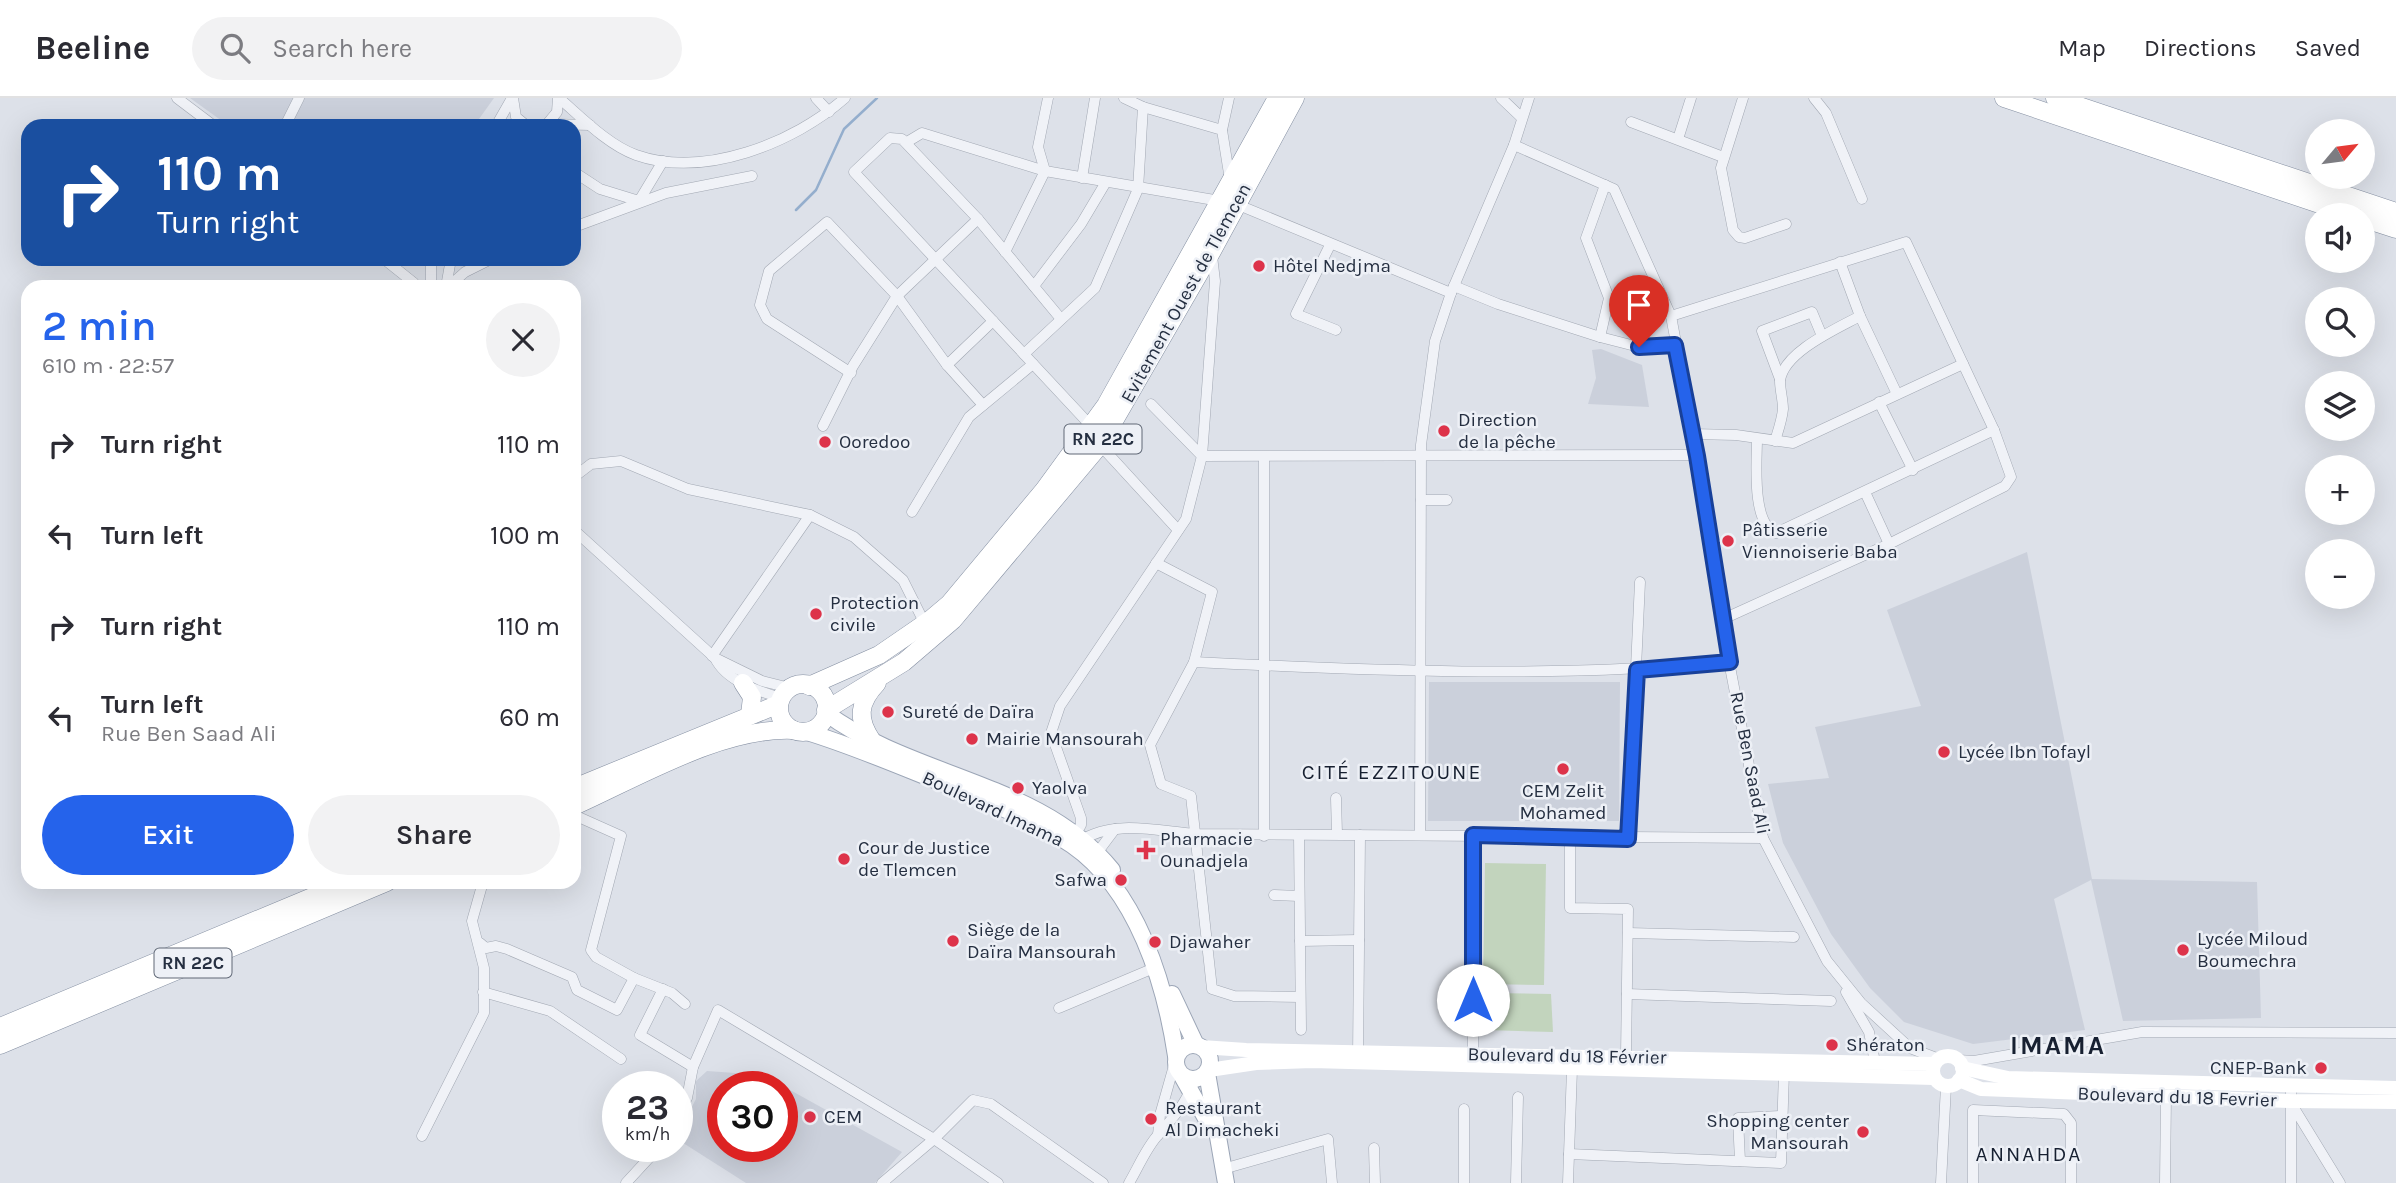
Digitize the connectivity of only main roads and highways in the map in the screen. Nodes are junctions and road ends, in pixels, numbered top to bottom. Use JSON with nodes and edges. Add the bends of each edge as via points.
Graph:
{"nodes":[{"id":1,"x":1278,"y":98,"type":"edge"},
{"id":2,"x":1295,"y":98,"type":"edge"},
{"id":3,"x":2004,"y":98,"type":"edge"},
{"id":4,"x":2055,"y":98,"type":"edge"},
{"id":5,"x":1228,"y":203,"type":"junction"},
{"id":6,"x":2316,"y":203,"type":"edge"},
{"id":7,"x":2396,"y":212,"type":"edge"},
{"id":8,"x":2375,"y":222,"type":"edge"},
{"id":9,"x":2396,"y":229,"type":"edge"},
{"id":10,"x":884,"y":676,"type":"junction"},
{"id":11,"x":743,"y":683,"type":"road end"},
{"id":12,"x":809,"y":686,"type":"junction"},
{"id":13,"x":784,"y":697,"type":"junction"},
{"id":14,"x":826,"y":712,"type":"junction"},
{"id":15,"x":750,"y":715,"type":"junction"},
{"id":16,"x":800,"y":731,"type":"junction"},
{"id":17,"x":872,"y":741,"type":"junction"},
{"id":18,"x":581,"y":785,"type":"edge"},
{"id":19,"x":581,"y":811,"type":"edge"},
{"id":20,"x":1077,"y":840,"type":"junction"},
{"id":21,"x":1094,"y":857,"type":"junction"},
{"id":22,"x":331,"y":889,"type":"edge"},
{"id":23,"x":370,"y":889,"type":"edge"},
{"id":24,"x":0,"y":1027,"type":"edge"},
{"id":25,"x":0,"y":1045,"type":"edge"},
{"id":26,"x":1199,"y":1046,"type":"junction"},
{"id":27,"x":1358,"y":1057,"type":"junction"},
{"id":28,"x":1473,"y":1060,"type":"junction"},
{"id":29,"x":1948,"y":1071,"type":"junction"},
{"id":30,"x":1191,"y":1072,"type":"junction"},
{"id":31,"x":2396,"y":1088,"type":"edge"},
{"id":32,"x":2290,"y":1094,"type":"junction"},
{"id":33,"x":2396,"y":1102,"type":"edge"},
{"id":34,"x":1219,"y":1143,"type":"junction"},
{"id":35,"x":1225,"y":1176,"type":"edge"}],
"edges":[{"from":1,"to":5,"type":"highway","name":"Evitement Ouest de Tlemcen","number":"RN 22C","via":[[1231,183]]},
{"from":2,"to":5,"type":"highway","name":"Evitement Ouest de Tlemcen","number":"RN 22C"},
{"from":3,"to":6,"type":"highway"},
{"from":4,"to":7,"type":"highway"},
{"from":5,"to":10,"type":"highway","name":"Evitement Ouest de Tlemcen","number":"RN 22C","via":[[1212,251],[1100,445],[953,620]]},
{"from":5,"to":12,"type":"highway","name":"Evitement Ouest de Tlemcen","number":"RN 22C","via":[[1091,426],[948,604],[879,654]]},
{"from":8,"to":9,"type":"highway"},
{"from":10,"to":14,"type":"highway","name":"Evitement Ouest de Tlemcen","number":"RN 22C"},
{"from":10,"to":17,"type":"highway","via":[[861,708],[861,721]]},
{"from":11,"to":15,"type":"highway","via":[[752,698]]},
{"from":12,"to":13,"type":"highway"},
{"from":12,"to":14,"type":"highway","via":[[820,692]]},
{"from":13,"to":15,"type":"highway"},
{"from":13,"to":16,"type":"highway","via":[[784,724]]},
{"from":14,"to":16,"type":"highway","via":[[819,725]]},
{"from":14,"to":17,"type":"main road","name":"Boulevard Imama"},
{"from":15,"to":18,"type":"highway"},
{"from":16,"to":19,"type":"highway","via":[[762,730],[732,737]]},
{"from":16,"to":20,"type":"main road","name":"Boulevard Imama"},
{"from":17,"to":20,"type":"main road","name":"Boulevard Imama","via":[[1041,813]]},
{"from":20,"to":21,"type":"main road","name":"Boulevard Imama"},
{"from":21,"to":26,"type":"main road","name":"Boulevard Imama","via":[[1136,907]]},
{"from":21,"to":30,"type":"main road","name":"Boulevard Imama","via":[[1122,901],[1154,968]]},
{"from":22,"to":24,"type":"highway","number":"RN 22C"},
{"from":23,"to":25,"type":"highway","number":"RN 22C"},
{"from":26,"to":27,"type":"main road","name":"Boulevard du 18 Février"},
{"from":26,"to":30,"type":"main road","name":"Boulevard Imama","via":[[1209,1057]]},
{"from":26,"to":30,"type":"main road","via":[[1186,1046]]},
{"from":27,"to":28,"type":"main road","name":"Boulevard du 18 Février"},
{"from":27,"to":30,"type":"main road","name":"Boulevard du 18 Février"},
{"from":28,"to":29,"type":"main road","name":"Boulevard du 18 Février","via":[[1572,1069]]},
{"from":28,"to":29,"type":"main road","name":"Boulevard du 18 Février","via":[[1626,1056],[1875,1062]]},
{"from":29,"to":32,"type":"main road","name":"Boulevard du 18 Fevrier"},
{"from":29,"to":32,"type":"main road","name":"Boulevard du 18 Fevrier","via":[[1981,1089],[2166,1096]]},
{"from":30,"to":34,"type":"main road","name":"Boulevard Imama"},
{"from":30,"to":34,"type":"main road","name":"Boulevard Imama"},
{"from":31,"to":32,"type":"main road","name":"Boulevard du 18 Fevrier"},
{"from":32,"to":33,"type":"main road","name":"Boulevard du 18 Fevrier"},
{"from":34,"to":35,"type":"main road","name":"Boulevard Imama"}]}
